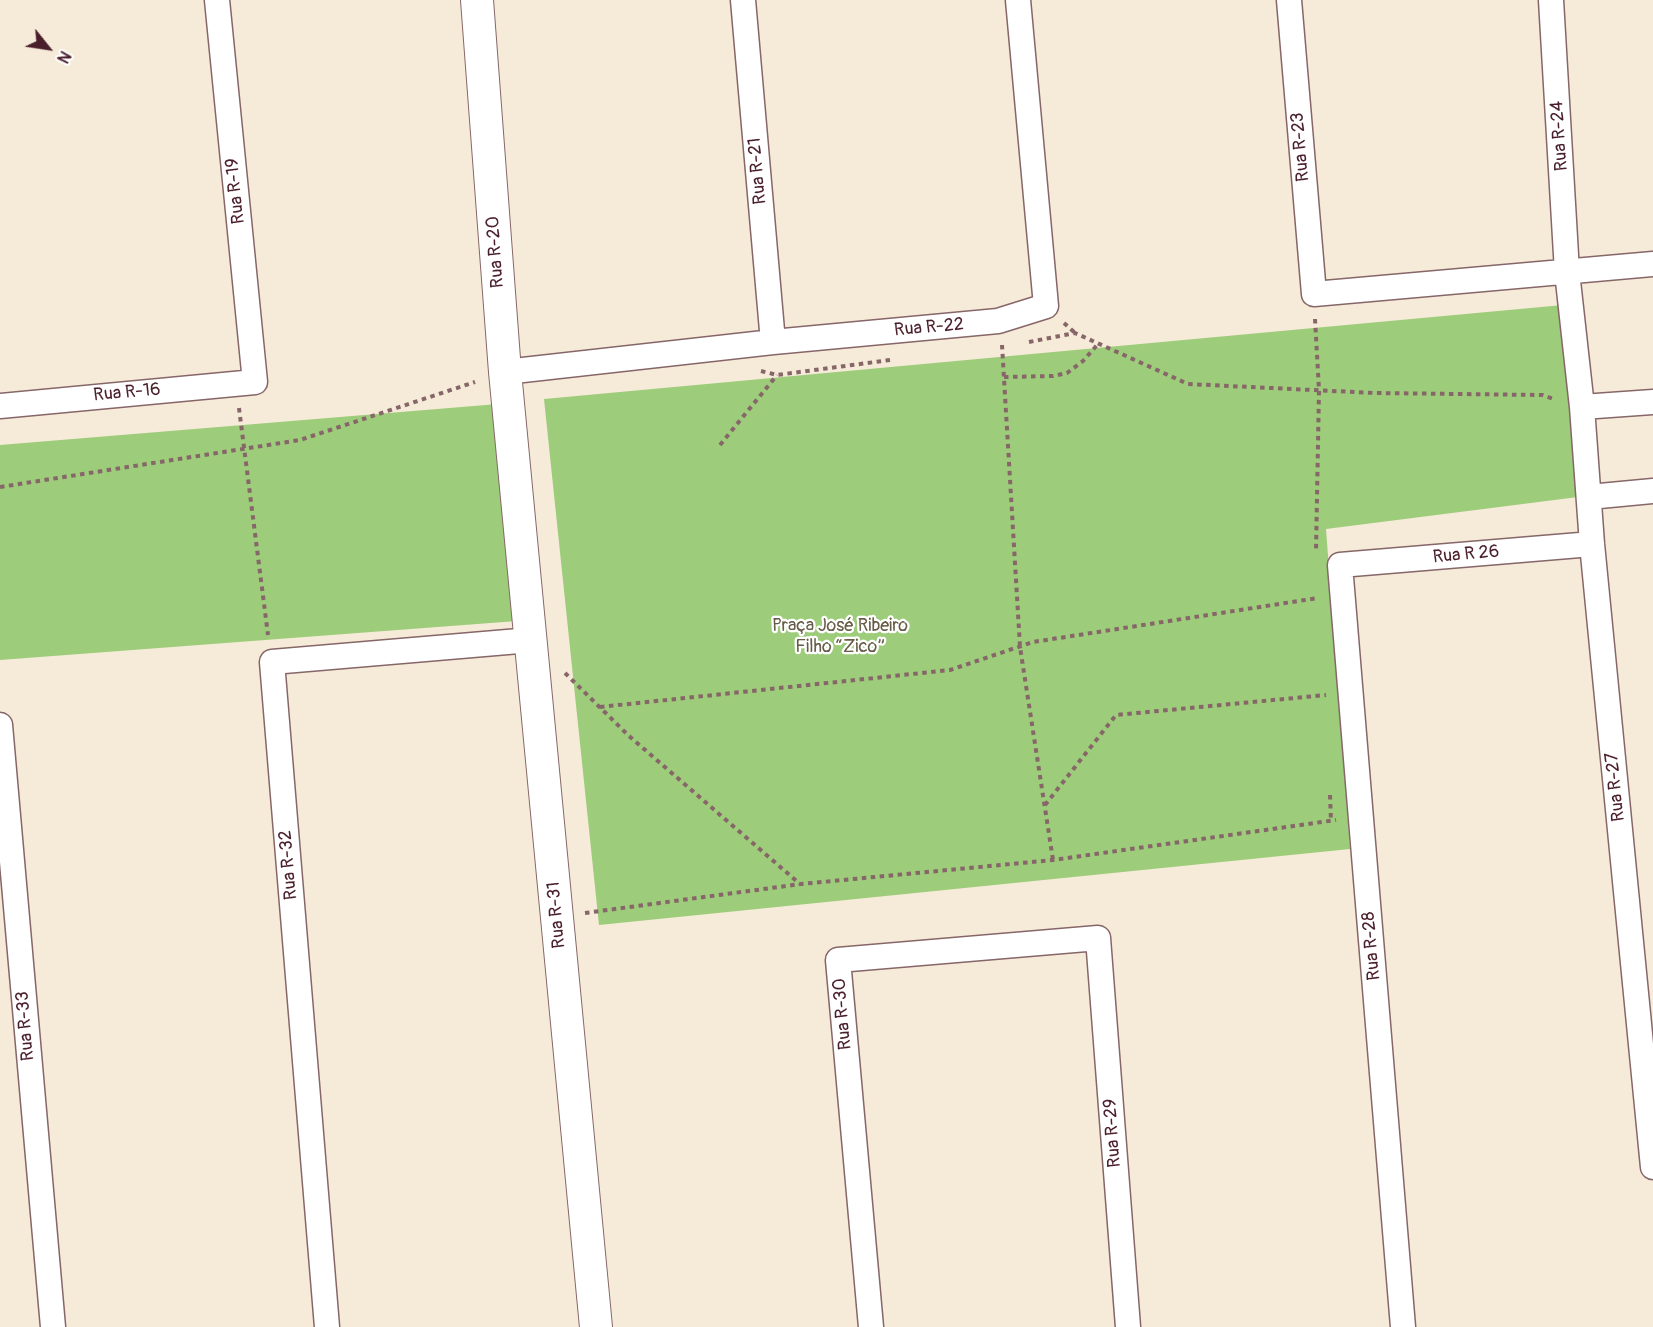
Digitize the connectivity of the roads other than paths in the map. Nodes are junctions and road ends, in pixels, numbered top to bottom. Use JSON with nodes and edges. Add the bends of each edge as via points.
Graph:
{"nodes":[{"id":1,"x":217,"y":0,"type":"edge"},
{"id":2,"x":477,"y":0,"type":"edge"},
{"id":3,"x":743,"y":0,"type":"edge"},
{"id":4,"x":1018,"y":0,"type":"edge"},
{"id":5,"x":1289,"y":0,"type":"edge"},
{"id":6,"x":1551,"y":0,"type":"edge"},
{"id":7,"x":1653,"y":264,"type":"edge"},
{"id":8,"x":1567,"y":272,"type":"junction"},
{"id":9,"x":773,"y":342,"type":"junction"},
{"id":10,"x":505,"y":372,"type":"junction"},
{"id":11,"x":245,"y":382,"type":"joint"},
{"id":12,"x":1653,"y":402,"type":"edge"},
{"id":13,"x":0,"y":405,"type":"edge"},
{"id":14,"x":1582,"y":407,"type":"junction"},
{"id":15,"x":1653,"y":491,"type":"edge"},
{"id":16,"x":1589,"y":497,"type":"junction"},
{"id":17,"x":518,"y":504,"type":"joint"},
{"id":18,"x":1592,"y":544,"type":"junction"},
{"id":19,"x":1341,"y":565,"type":"joint"},
{"id":20,"x":531,"y":640,"type":"junction"},
{"id":21,"x":0,"y":725,"type":"edge"},
{"id":22,"x":1098,"y":939,"type":"joint"},
{"id":23,"x":1653,"y":1167,"type":"edge"},
{"id":24,"x":53,"y":1327,"type":"edge"},
{"id":25,"x":327,"y":1327,"type":"edge"},
{"id":26,"x":596,"y":1327,"type":"edge"},
{"id":27,"x":871,"y":1327,"type":"edge"},
{"id":28,"x":1128,"y":1327,"type":"edge"},
{"id":29,"x":1403,"y":1327,"type":"edge"}],
"edges":[{"from":1,"to":11,"type":"street","name":"Rua R-19"},
{"from":2,"to":10,"type":"street","name":"Rua R-20"},
{"from":3,"to":9,"type":"street","name":"Rua R-21"},
{"from":4,"to":9,"type":"street","name":"Rua R-22","via":[[1046,306],[998,321]]},
{"from":5,"to":8,"type":"street","name":"Rua R-23","via":[[1314,294]]},
{"from":6,"to":8,"type":"street","name":"Rua R-24"},
{"from":7,"to":8,"type":"street"},
{"from":8,"to":14,"type":"street","name":"Rua R-24"},
{"from":9,"to":10,"type":"street","name":"Rua R-22"},
{"from":10,"to":17,"type":"street","name":"Rua R-20"},
{"from":11,"to":13,"type":"street","name":"Rua R-16"},
{"from":12,"to":14,"type":"street"},
{"from":14,"to":16,"type":"street","name":"Rua R-27"},
{"from":15,"to":16,"type":"street"},
{"from":16,"to":18,"type":"street","name":"Rua R-27"},
{"from":17,"to":20,"type":"street","name":"Rua R-31"},
{"from":18,"to":19,"type":"street","name":"Rua R 26"},
{"from":18,"to":23,"type":"street","name":"Rua R-27"},
{"from":19,"to":29,"type":"street","name":"Rua R-28"},
{"from":20,"to":25,"type":"street","name":"Rua R-32","via":[[272,662]]},
{"from":20,"to":26,"type":"street","name":"Rua R-31"},
{"from":21,"to":24,"type":"street","name":"Rua R-33"},
{"from":22,"to":27,"type":"street","name":"Rua R-30","via":[[838,960]]},
{"from":22,"to":28,"type":"street","name":"Rua R-29"}]}
